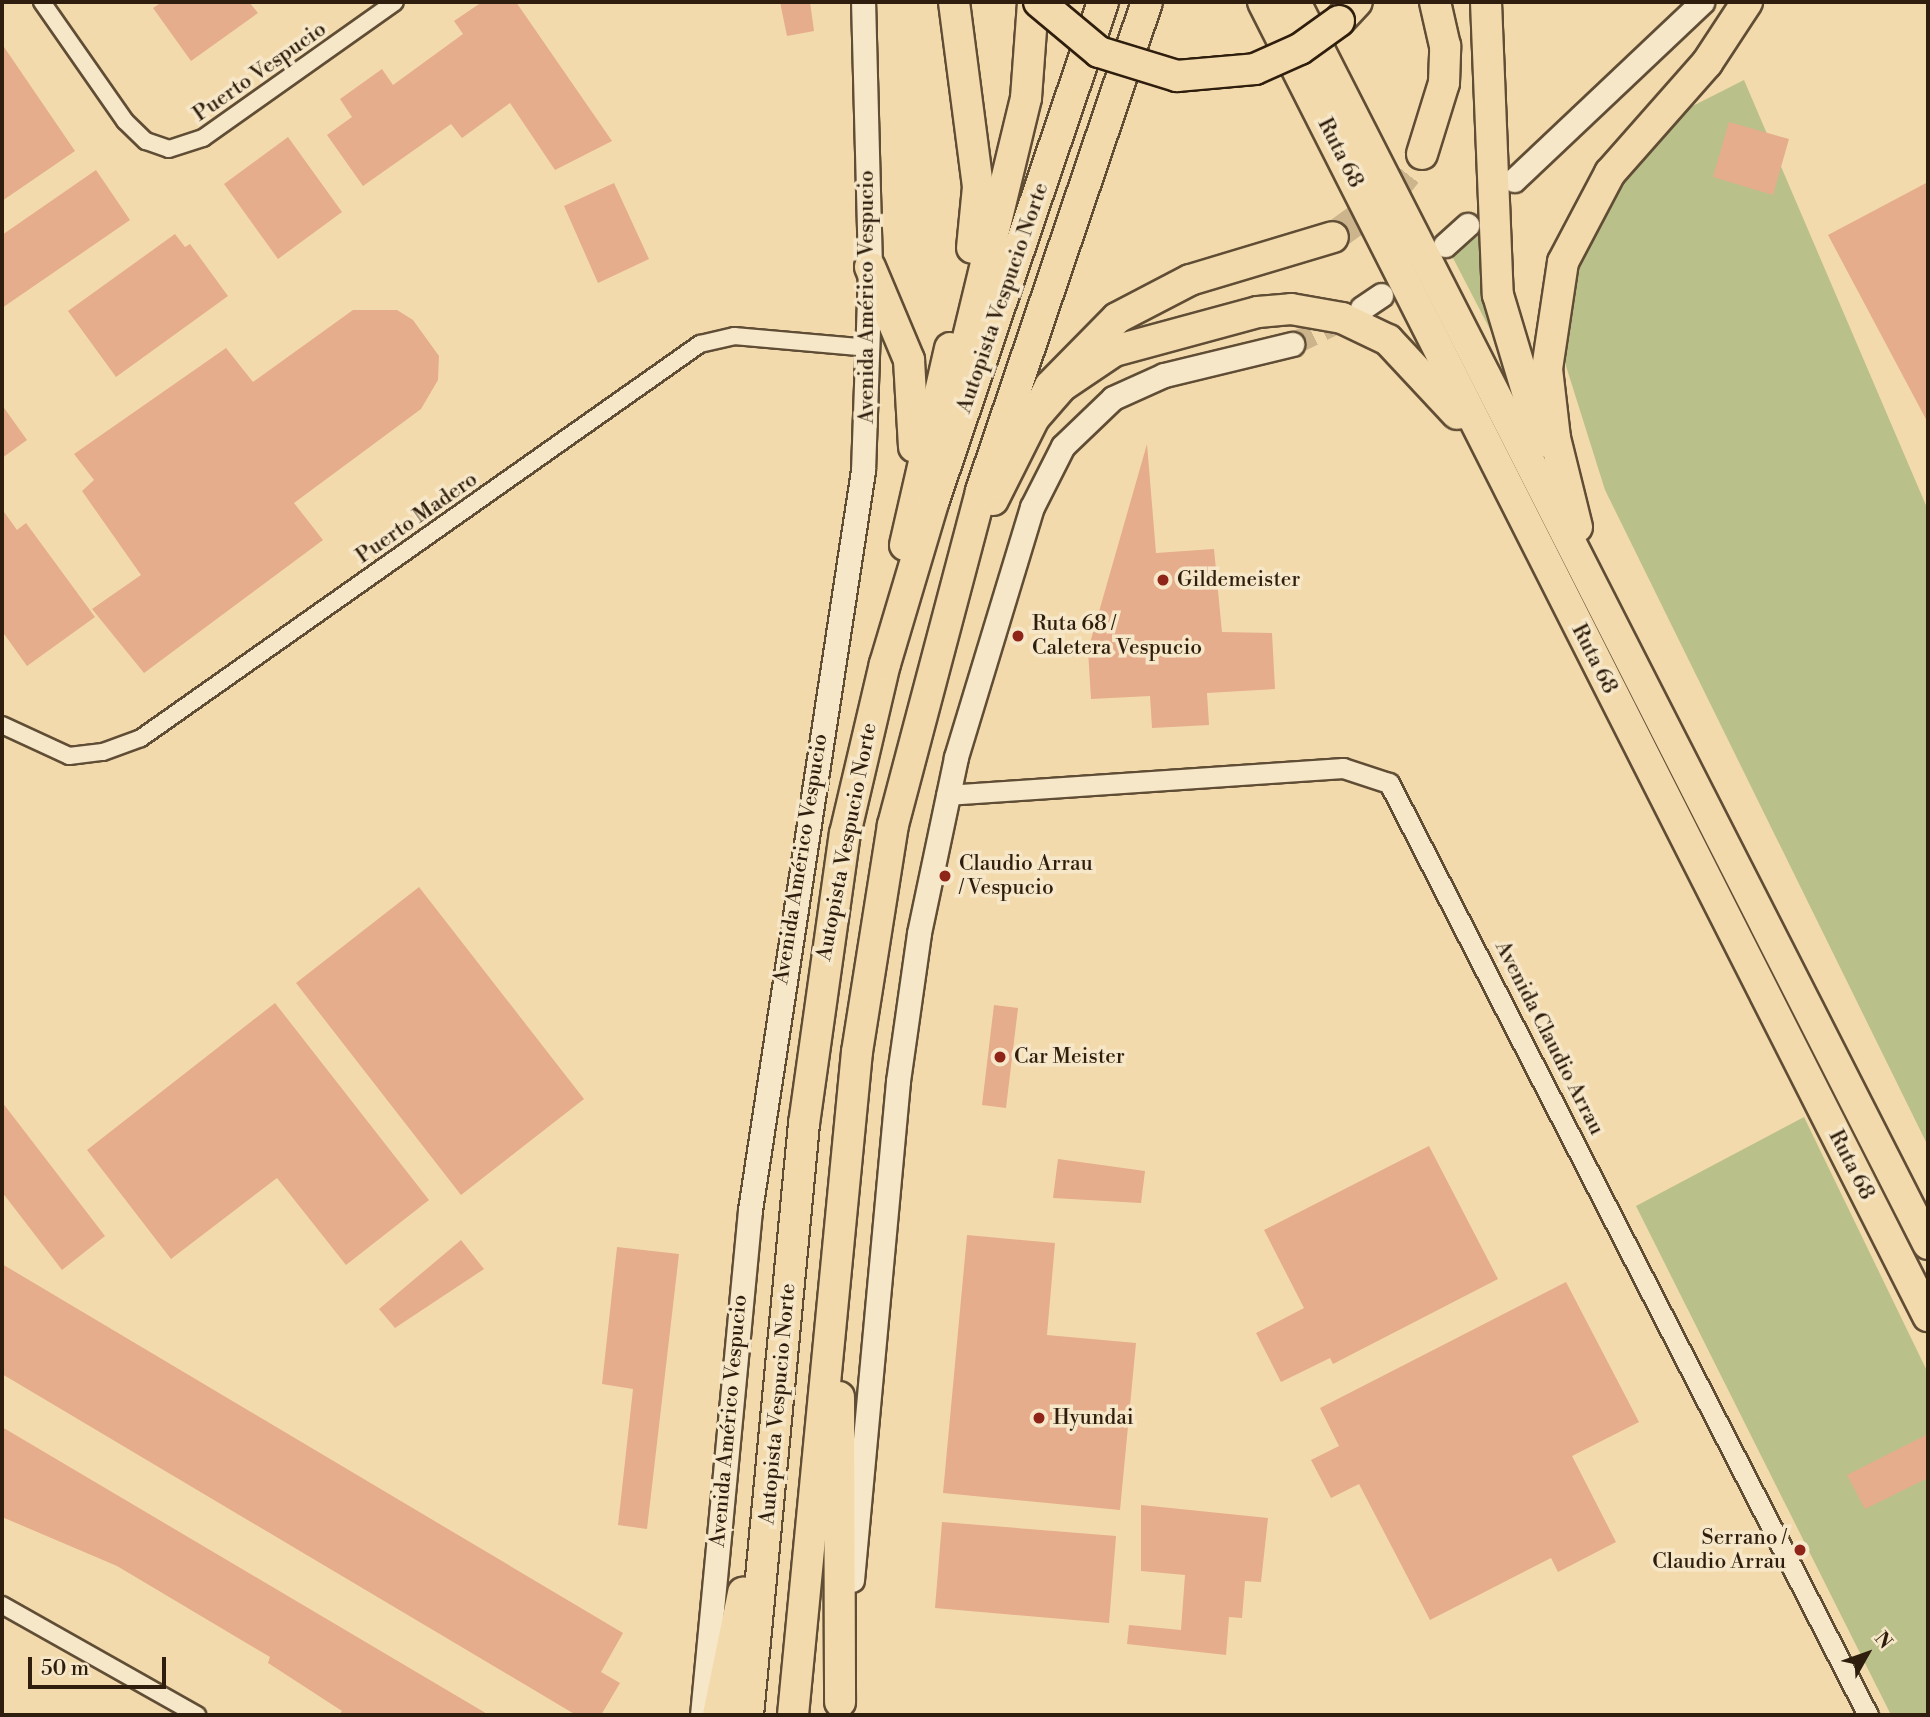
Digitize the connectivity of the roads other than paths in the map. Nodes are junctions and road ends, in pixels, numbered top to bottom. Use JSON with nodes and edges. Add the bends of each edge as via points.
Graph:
{"nodes":[{"id":1,"x":42,"y":2,"type":"edge"},
{"id":2,"x":396,"y":2,"type":"edge"},
{"id":3,"x":863,"y":2,"type":"edge"},
{"id":4,"x":954,"y":2,"type":"edge"},
{"id":5,"x":1033,"y":2,"type":"edge"},
{"id":6,"x":1039,"y":2,"type":"edge"},
{"id":7,"x":1103,"y":2,"type":"edge"},
{"id":8,"x":1147,"y":2,"type":"edge"},
{"id":9,"x":1263,"y":2,"type":"edge"},
{"id":10,"x":1295,"y":2,"type":"edge"},
{"id":11,"x":1435,"y":2,"type":"edge"},
{"id":12,"x":1486,"y":2,"type":"edge"},
{"id":13,"x":1500,"y":2,"type":"edge"},
{"id":14,"x":1702,"y":2,"type":"edge"},
{"id":15,"x":1747,"y":2,"type":"edge"},
{"id":16,"x":1348,"y":11,"type":"edge"},
{"id":17,"x":1489,"y":74,"type":"junction"},
{"id":18,"x":1422,"y":154,"type":"tunnel mouth"},
{"id":19,"x":1514,"y":180,"type":"dead end"},
{"id":20,"x":1467,"y":225,"type":"dead end"},
{"id":21,"x":1333,"y":237,"type":"tunnel mouth"},
{"id":22,"x":1445,"y":245,"type":"dead end"},
{"id":23,"x":870,"y":267,"type":"junction"},
{"id":24,"x":1381,"y":295,"type":"dead end"},
{"id":25,"x":1362,"y":308,"type":"tunnel mouth"},
{"id":26,"x":1292,"y":344,"type":"tunnel mouth"},
{"id":27,"x":869,"y":348,"type":"junction"},
{"id":28,"x":1034,"y":418,"type":"junction"},
{"id":29,"x":1494,"y":462,"type":"junction"},
{"id":30,"x":909,"y":513,"type":"junction"},
{"id":31,"x":962,"y":559,"type":"junction"},
{"id":32,"x":905,"y":573,"type":"junction"},
{"id":33,"x":1589,"y":578,"type":"junction"},
{"id":34,"x":902,"y":609,"type":"junction"},
{"id":35,"x":2,"y":725,"type":"edge"},
{"id":36,"x":946,"y":795,"type":"junction"},
{"id":37,"x":1928,"y":1244,"type":"edge"},
{"id":38,"x":1928,"y":1316,"type":"edge"},
{"id":39,"x":831,"y":1320,"type":"junction"},
{"id":40,"x":778,"y":1407,"type":"junction"},
{"id":41,"x":2,"y":1605,"type":"edge"},
{"id":42,"x":840,"y":1709,"type":"edge"},
{"id":43,"x":197,"y":1715,"type":"edge"},
{"id":44,"x":702,"y":1715,"type":"edge"},
{"id":45,"x":718,"y":1715,"type":"edge"},
{"id":46,"x":748,"y":1715,"type":"edge"},
{"id":47,"x":793,"y":1715,"type":"edge"},
{"id":48,"x":1868,"y":1715,"type":"edge"}],
"edges":[{"from":1,"to":2,"type":"street","name":"Puerto Vespucio","via":[[125,121],[146,141],[169,149],[203,138]]},
{"from":3,"to":23,"type":"main road","name":"Avenida Américo Vespucio"},
{"from":4,"to":30,"type":"highway","via":[[975,140],[976,218]]},
{"from":5,"to":32,"type":"highway","via":[[1026,98]]},
{"from":6,"to":16,"type":"highway","bridge":true,"via":[[1099,52],[1137,68],[1187,77],[1255,69],[1300,49]]},
{"from":7,"to":34,"type":"highway","name":"Autopista Vespucio Norte"},
{"from":8,"to":31,"type":"highway","name":"Autopista Vespucio Norte"},
{"from":9,"to":29,"type":"highway","name":"Ruta 68"},
{"from":10,"to":33,"type":"highway","name":"Ruta 68"},
{"from":11,"to":18,"type":"highway","via":[[1445,46],[1444,83]]},
{"from":12,"to":17,"type":"highway"},
{"from":13,"to":17,"type":"highway"},
{"from":14,"to":19,"type":"main road"},
{"from":15,"to":33,"type":"highway","via":[[1707,63],[1610,173],[1563,262],[1548,335],[1548,390]]},
{"from":17,"to":33,"type":"highway","via":[[1502,320]]},
{"from":20,"to":22,"type":"main road"},
{"from":21,"to":28,"type":"highway","via":[[1190,280],[1140,303],[1076,354]]},
{"from":23,"to":27,"type":"main road","name":"Avenida Américo Vespucio"},
{"from":23,"to":30,"type":"highway","via":[[909,360],[915,434]]},
{"from":24,"to":25,"type":"main road"},
{"from":26,"to":36,"type":"main road","via":[[1140,383],[1095,411],[1063,446],[1027,522]]},
{"from":27,"to":35,"type":"street","name":"Puerto Madero","via":[[734,336],[700,344],[141,738],[103,752],[69,756]]},
{"from":27,"to":44,"type":"main road","name":"Avenida Américo Vespucio","via":[[853,554],[776,1008],[750,1210]]},
{"from":28,"to":29,"type":"highway","via":[[1073,376],[1125,347],[1258,312],[1304,310],[1355,323],[1399,348]]},
{"from":28,"to":31,"type":"highway"},
{"from":29,"to":38,"type":"highway","name":"Ruta 68"},
{"from":30,"to":32,"type":"highway"},
{"from":31,"to":39,"type":"highway","name":"Autopista Vespucio Norte","via":[[918,714],[876,909]]},
{"from":32,"to":34,"type":"highway"},
{"from":33,"to":37,"type":"highway","name":"Ruta 68"},
{"from":34,"to":40,"type":"highway","name":"Autopista Vespucio Norte","via":[[858,777],[822,962]]},
{"from":36,"to":42,"type":"main road","via":[[898,1081]]},
{"from":36,"to":48,"type":"street","name":"Avenida Claudio Arrau","via":[[1343,768],[1389,783]]},
{"from":39,"to":42,"type":"highway","via":[[841,1441]]},
{"from":39,"to":47,"type":"highway","name":"Autopista Vespucio Norte"},
{"from":40,"to":45,"type":"highway"},
{"from":40,"to":46,"type":"highway","name":"Autopista Vespucio Norte"},
{"from":41,"to":43,"type":"street"}]}
